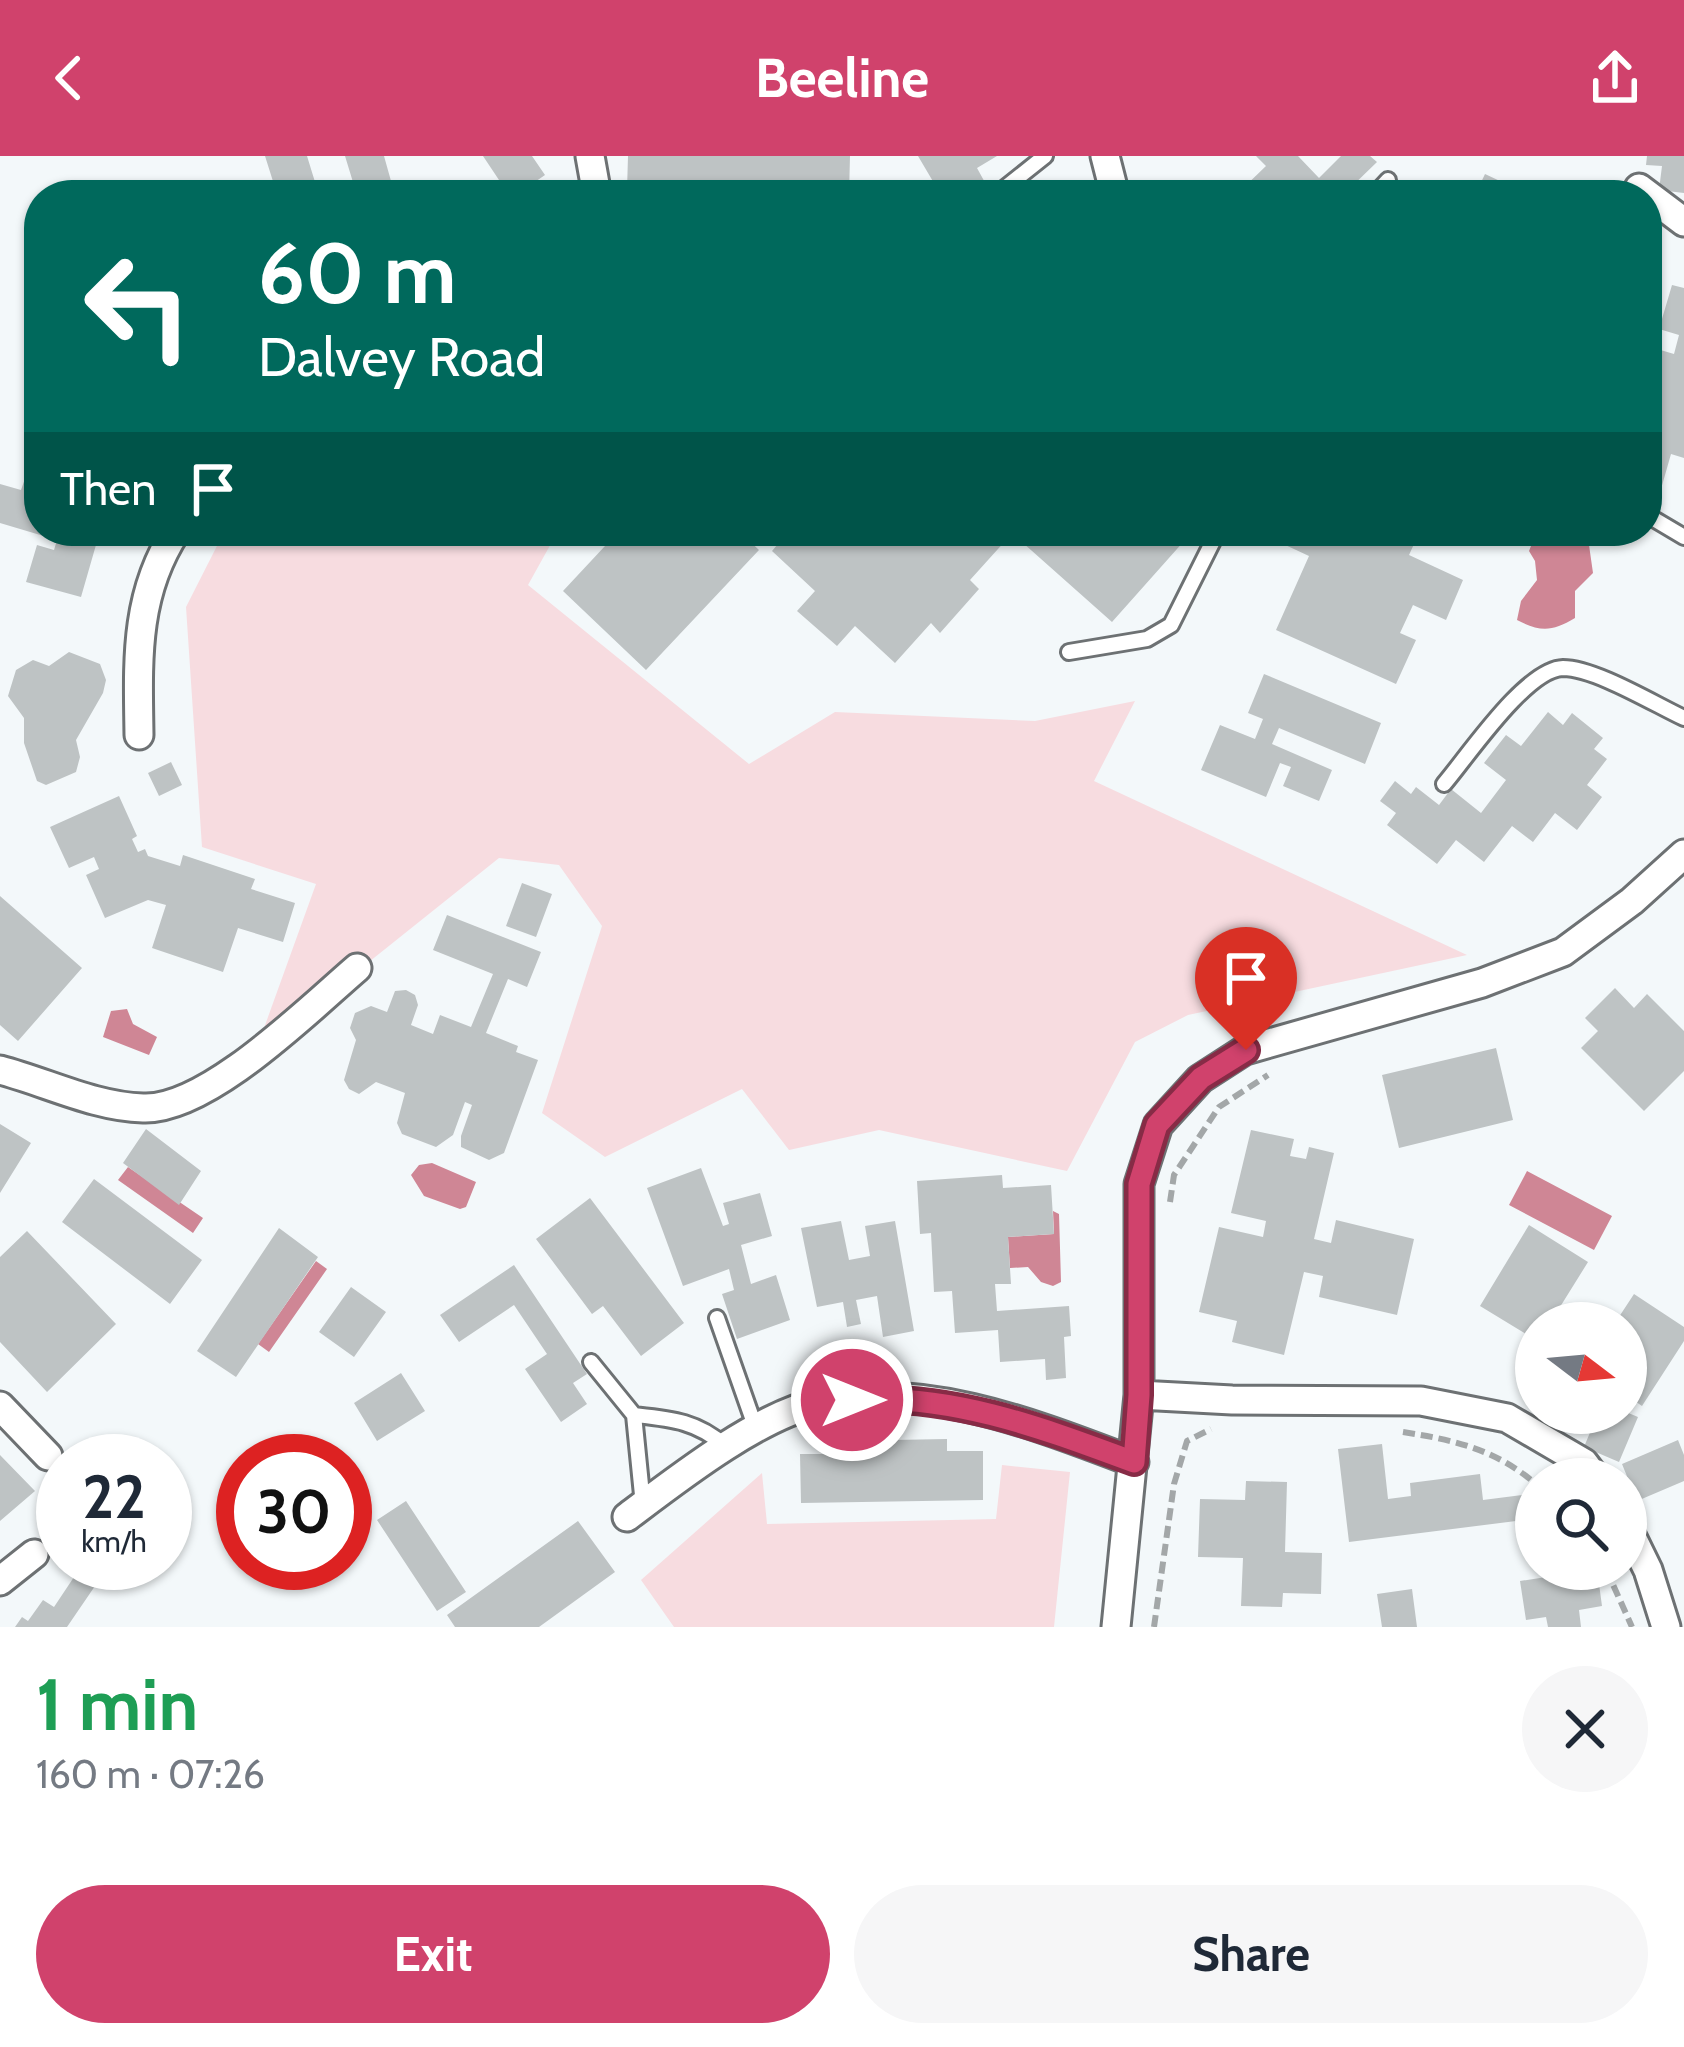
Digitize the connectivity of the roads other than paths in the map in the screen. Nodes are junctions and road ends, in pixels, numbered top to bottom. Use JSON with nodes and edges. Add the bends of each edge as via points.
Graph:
{"nodes":[{"id":1,"x":1045,"y":156,"type":"edge"},
{"id":2,"x":1015,"y":180,"type":"edge"},
{"id":3,"x":168,"y":546,"type":"edge"},
{"id":4,"x":1210,"y":546,"type":"edge"},
{"id":5,"x":1069,"y":652,"type":"dead end"},
{"id":6,"x":1684,"y":718,"type":"edge"},
{"id":7,"x":139,"y":735,"type":"dead end"},
{"id":8,"x":1444,"y":784,"type":"dead end"},
{"id":9,"x":1684,"y":854,"type":"edge"},
{"id":10,"x":357,"y":968,"type":"dead end"},
{"id":11,"x":0,"y":1070,"type":"edge"},
{"id":12,"x":717,"y":1318,"type":"dead end"},
{"id":13,"x":591,"y":1362,"type":"dead end"},
{"id":14,"x":1139,"y":1395,"type":"junction"},
{"id":15,"x":0,"y":1406,"type":"edge"},
{"id":16,"x":634,"y":1415,"type":"junction"},
{"id":17,"x":756,"y":1430,"type":"junction"},
{"id":18,"x":36,"y":1444,"type":"edge"},
{"id":19,"x":725,"y":1446,"type":"junction"},
{"id":20,"x":1577,"y":1458,"type":"edge"},
{"id":21,"x":1134,"y":1462,"type":"junction"},
{"id":22,"x":635,"y":1511,"type":"joint"},
{"id":23,"x":34,"y":1555,"type":"dead end"},
{"id":24,"x":1647,"y":1568,"type":"edge"},
{"id":25,"x":0,"y":1581,"type":"edge"},
{"id":26,"x":1116,"y":1627,"type":"edge"},
{"id":27,"x":1666,"y":1627,"type":"edge"}],
"edges":[{"from":1,"to":2,"type":"lane"},
{"from":3,"to":7,"type":"street","via":[[149,585],[137,641]]},
{"from":4,"to":5,"type":"lane","via":[[1171,625],[1147,640]]},
{"from":6,"to":8,"type":"lane","via":[[1562,668],[1539,675]]},
{"from":9,"to":14,"type":"street","via":[[1563,952],[1246,1050],[1201,1078],[1157,1125],[1139,1184]]},
{"from":10,"to":11,"type":"street","via":[[253,1057],[173,1104],[112,1103]]},
{"from":12,"to":17,"type":"lane"},
{"from":13,"to":16,"type":"lane"},
{"from":14,"to":20,"type":"street","via":[[1421,1401],[1507,1418]]},
{"from":14,"to":21,"type":"street"},
{"from":15,"to":18,"type":"street"},
{"from":16,"to":19,"type":"lane","via":[[699,1426]]},
{"from":16,"to":22,"type":"lane"},
{"from":17,"to":19,"type":"street"},
{"from":17,"to":21,"type":"street","via":[[816,1403],[888,1397],[1004,1416]]},
{"from":19,"to":22,"type":"street"},
{"from":21,"to":26,"type":"street"},
{"from":23,"to":25,"type":"street"},
{"from":24,"to":27,"type":"street"}]}
